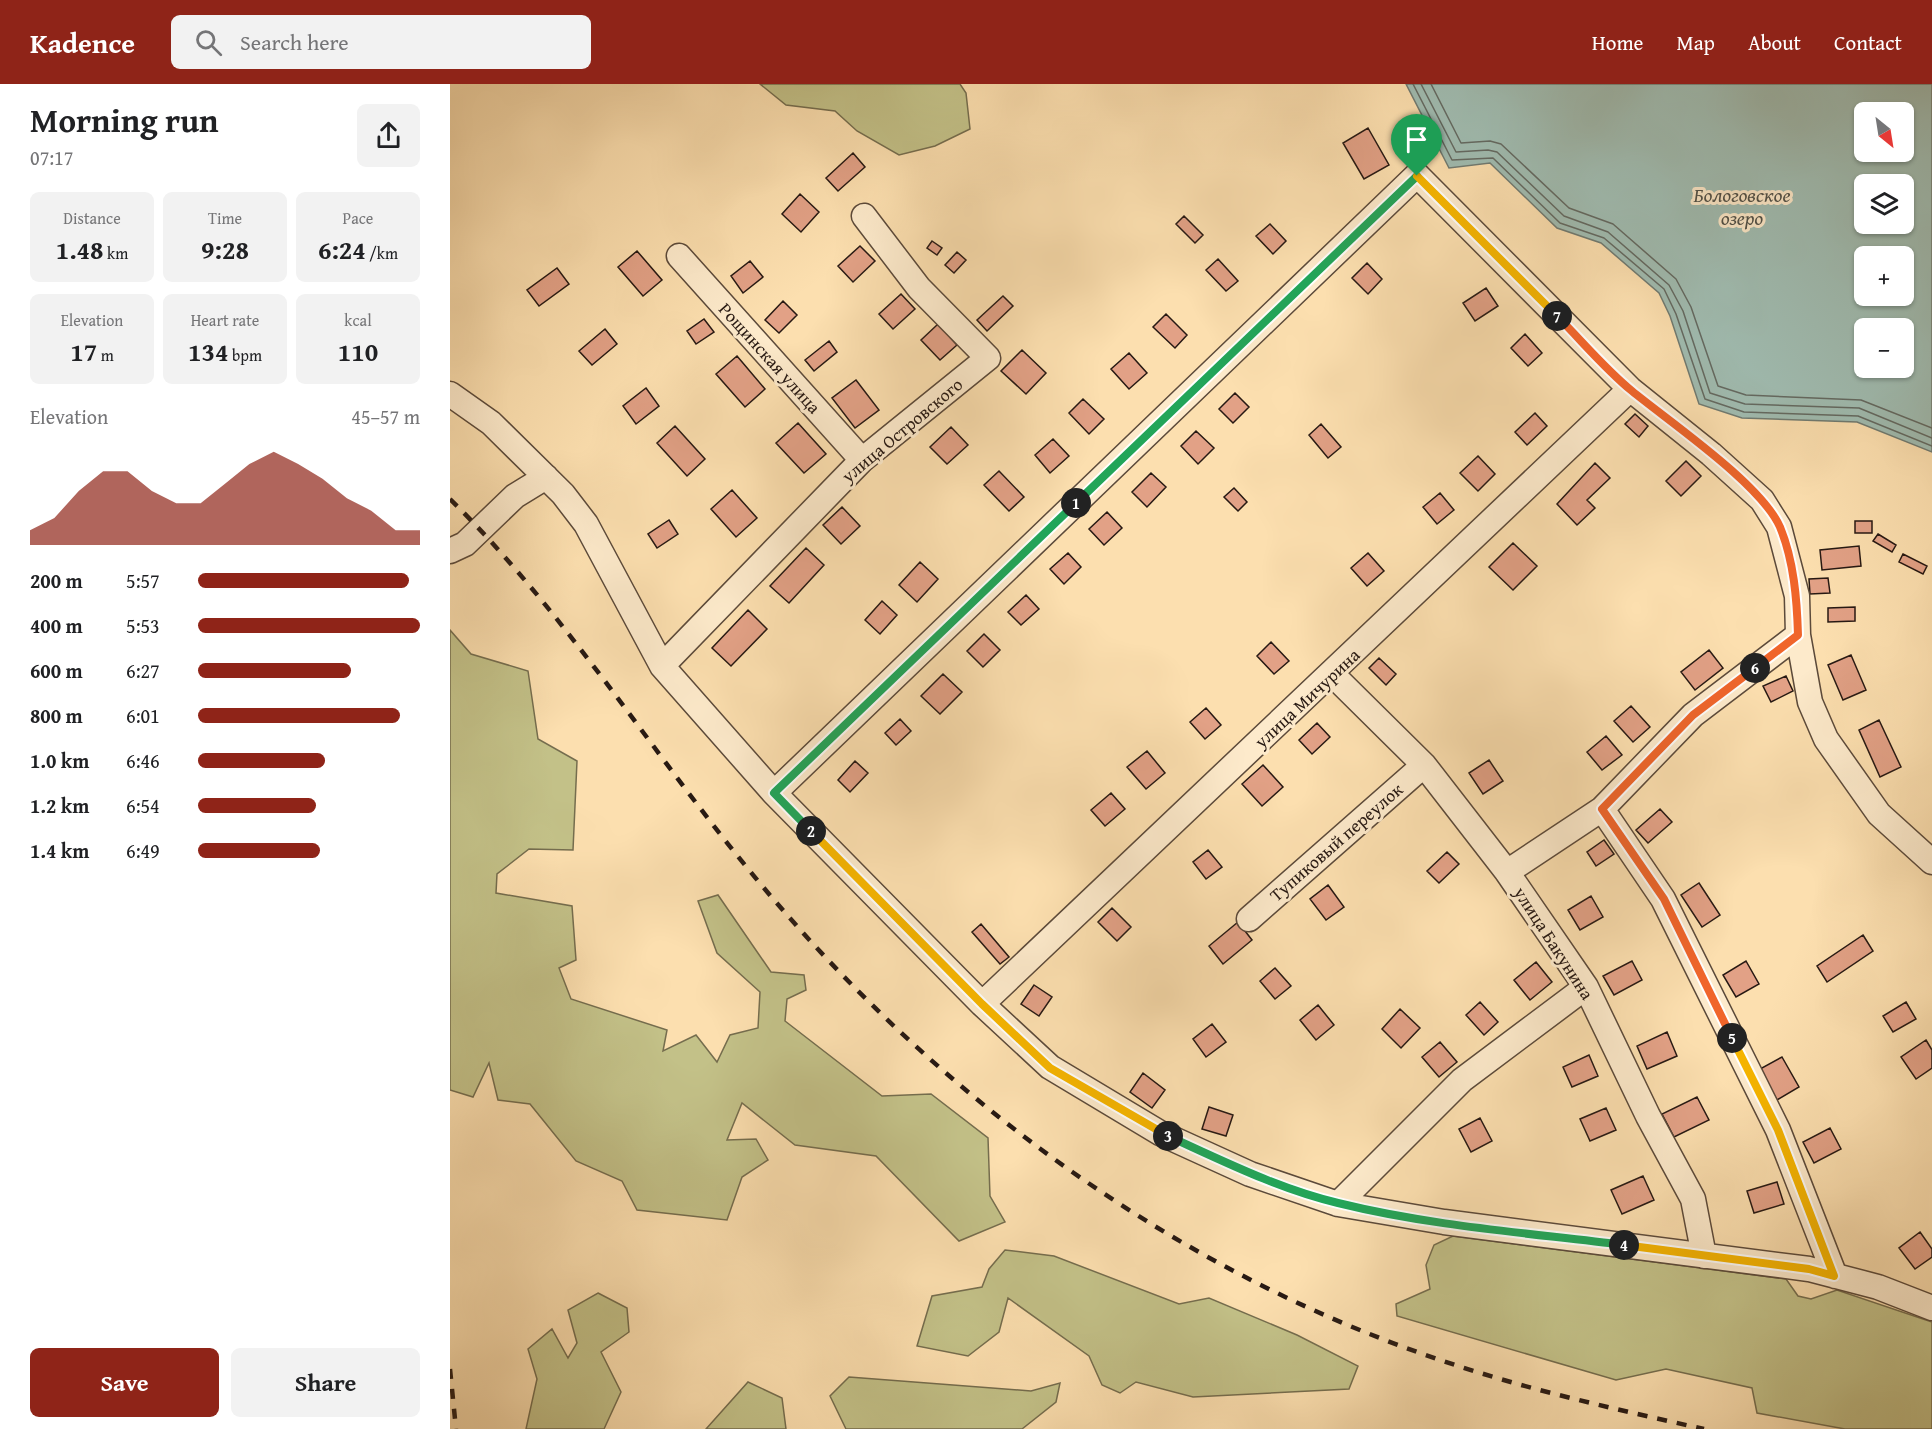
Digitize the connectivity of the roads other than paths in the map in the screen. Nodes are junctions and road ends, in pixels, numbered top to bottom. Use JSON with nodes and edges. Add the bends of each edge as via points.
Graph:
{"nodes":[{"id":1,"x":864,"y":216,"type":"dead end"},
{"id":2,"x":679,"y":256,"type":"dead end"},
{"id":3,"x":1630,"y":389,"type":"junction"},
{"id":4,"x":450,"y":394,"type":"edge"},
{"id":5,"x":862,"y":460,"type":"junction"},
{"id":6,"x":546,"y":477,"type":"junction"},
{"id":7,"x":450,"y":551,"type":"edge"},
{"id":8,"x":1798,"y":635,"type":"junction"},
{"id":9,"x":662,"y":666,"type":"junction"},
{"id":10,"x":1332,"y":674,"type":"junction"},
{"id":11,"x":1424,"y":765,"type":"junction"},
{"id":12,"x":774,"y":793,"type":"junction"},
{"id":13,"x":1602,"y":809,"type":"junction"},
{"id":14,"x":1932,"y":862,"type":"edge"},
{"id":15,"x":1507,"y":872,"type":"junction"},
{"id":16,"x":1249,"y":919,"type":"dead end"},
{"id":17,"x":1586,"y":987,"type":"junction"},
{"id":18,"x":982,"y":1004,"type":"junction"},
{"id":19,"x":1338,"y":1204,"type":"junction"},
{"id":20,"x":1704,"y":1256,"type":"junction"},
{"id":21,"x":1834,"y":1276,"type":"junction"},
{"id":22,"x":1932,"y":1308,"type":"edge"}],
"edges":[{"from":1,"to":5,"type":"street","name":"улица Островского","via":[[919,288],[988,358]]},
{"from":2,"to":5,"type":"street","name":"Рощинская улица"},
{"from":3,"to":8,"type":"street","via":[[1762,500],[1779,527],[1797,596]]},
{"from":3,"to":10,"type":"street","name":"улица Мичурина"},
{"from":3,"to":12,"type":"street","via":[[1417,176]]},
{"from":4,"to":6,"type":"street","via":[[491,423]]},
{"from":5,"to":9,"type":"street","name":"улица Островского"},
{"from":6,"to":7,"type":"street","via":[[515,496],[465,544]]},
{"from":6,"to":9,"type":"street","via":[[586,524]]},
{"from":8,"to":13,"type":"street","via":[[1693,715]]},
{"from":8,"to":14,"type":"street","via":[[1810,702],[1826,739],[1879,814]]},
{"from":9,"to":12,"type":"street"},
{"from":10,"to":11,"type":"street","name":"улица Бакунина"},
{"from":10,"to":18,"type":"street","name":"улица Мичурина"},
{"from":11,"to":15,"type":"street","name":"улица Бакунина"},
{"from":11,"to":16,"type":"street","name":"Тупиковый переулок"},
{"from":12,"to":18,"type":"street"},
{"from":13,"to":15,"type":"street"},
{"from":13,"to":21,"type":"street","via":[[1669,909],[1778,1130]]},
{"from":15,"to":17,"type":"street","name":"улица Бакунина"},
{"from":17,"to":19,"type":"street","via":[[1462,1080]]},
{"from":17,"to":20,"type":"street","name":"улица Бакунина","via":[[1693,1199]]},
{"from":18,"to":19,"type":"street","via":[[1050,1068],[1160,1133],[1250,1174]]},
{"from":19,"to":20,"type":"street"},
{"from":20,"to":21,"type":"street","via":[[1809,1269]]},
{"from":21,"to":22,"type":"street","via":[[1878,1287]]}]}
